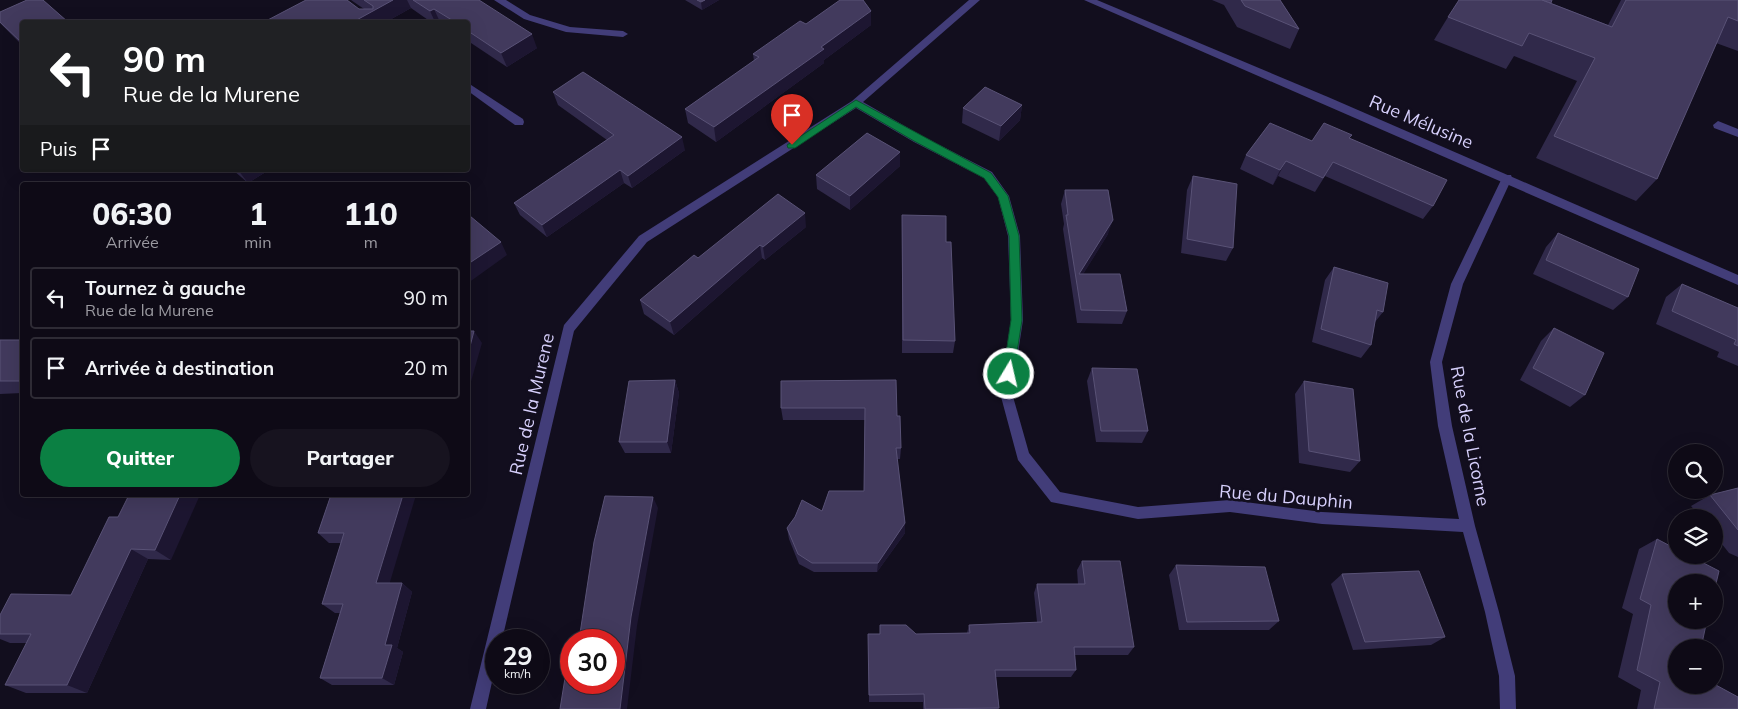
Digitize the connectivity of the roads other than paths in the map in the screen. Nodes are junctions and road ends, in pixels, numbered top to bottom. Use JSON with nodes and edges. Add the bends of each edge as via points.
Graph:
{"nodes":[{"id":1,"x":499,"y":0,"type":"edge"},
{"id":2,"x":975,"y":0,"type":"edge"},
{"id":3,"x":1089,"y":0,"type":"edge"},
{"id":4,"x":623,"y":34,"type":"dead end"},
{"id":5,"x":470,"y":87,"type":"edge"},
{"id":6,"x":856,"y":103,"type":"junction"},
{"id":7,"x":519,"y":122,"type":"dead end"},
{"id":8,"x":1718,"y":125,"type":"dead end"},
{"id":9,"x":1738,"y":132,"type":"edge"},
{"id":10,"x":1507,"y":178,"type":"junction"},
{"id":11,"x":1738,"y":280,"type":"edge"},
{"id":12,"x":1468,"y":526,"type":"junction"},
{"id":13,"x":478,"y":709,"type":"edge"},
{"id":14,"x":1508,"y":709,"type":"edge"}],
"edges":[{"from":1,"to":4,"type":"street","via":[[527,18],[569,30]]},
{"from":2,"to":6,"type":"street","name":"Rue de la Murene"},
{"from":3,"to":10,"type":"street","name":"Rue Mélusine"},
{"from":5,"to":7,"type":"street"},
{"from":6,"to":12,"type":"street","name":"Rue du Dauphin","via":[[988,175],[1003,196],[1014,236],[1017,320],[1006,393],[1023,456],[1056,498],[1138,512],[1230,506],[1322,518]]},
{"from":6,"to":13,"type":"street","name":"Rue de la Murene","via":[[643,239],[568,328]]},
{"from":8,"to":9,"type":"street"},
{"from":10,"to":11,"type":"street","name":"Rue Mélusine"},
{"from":10,"to":12,"type":"street","name":"Rue de la Licorne","via":[[1457,284],[1436,362],[1445,426]]},
{"from":12,"to":14,"type":"street","name":"Rue de la Licorne","via":[[1508,676]]}]}
